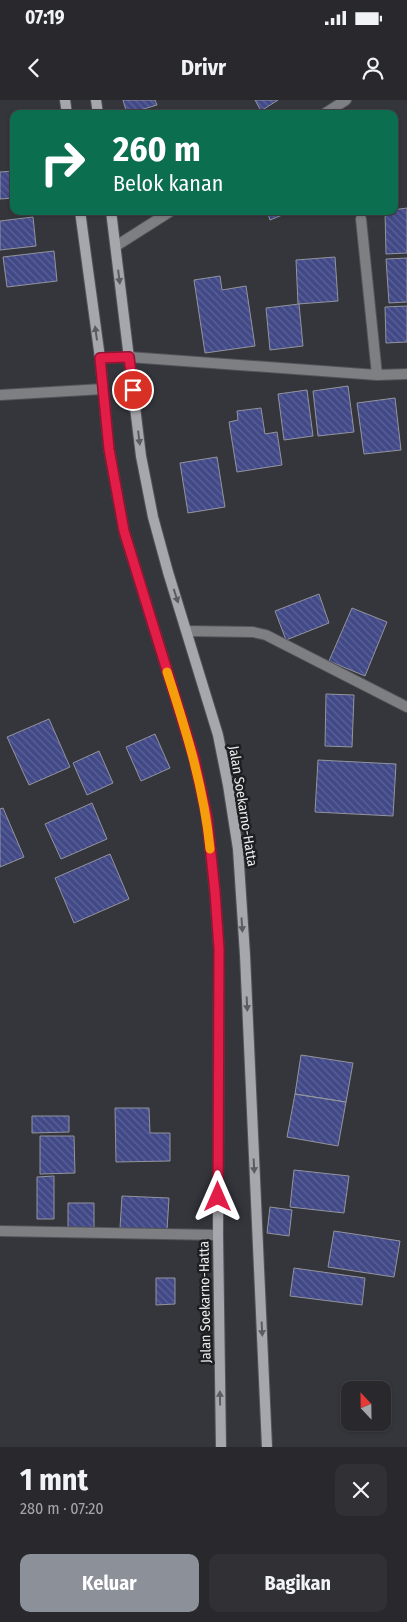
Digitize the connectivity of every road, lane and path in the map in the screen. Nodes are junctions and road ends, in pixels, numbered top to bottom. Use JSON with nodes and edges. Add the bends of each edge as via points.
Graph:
{"nodes":[{"id":1,"x":346,"y":100,"type":"edge"},
{"id":2,"x":330,"y":110,"type":"edge"},
{"id":3,"x":81,"y":215,"type":"edge"},
{"id":4,"x":112,"y":215,"type":"edge"},
{"id":5,"x":165,"y":215,"type":"edge"},
{"id":6,"x":362,"y":219,"type":"dead end"},
{"id":7,"x":116,"y":246,"type":"junction"},
{"id":8,"x":129,"y":357,"type":"junction"},
{"id":9,"x":100,"y":358,"type":"junction"},
{"id":10,"x":407,"y":374,"type":"edge"},
{"id":11,"x":377,"y":375,"type":"junction"},
{"id":12,"x":103,"y":389,"type":"junction"},
{"id":13,"x":0,"y":395,"type":"edge"},
{"id":14,"x":187,"y":631,"type":"junction"},
{"id":15,"x":407,"y":707,"type":"edge"},
{"id":16,"x":0,"y":1232,"type":"edge"},
{"id":17,"x":218,"y":1235,"type":"junction"},
{"id":18,"x":221,"y":1447,"type":"edge"},
{"id":19,"x":267,"y":1447,"type":"edge"}],
"edges":[{"from":1,"to":2,"type":"street"},
{"from":9,"to":3,"type":"main road","name":"Jalan Soekarno-Hatta","one_way":true},
{"from":4,"to":7,"type":"main road","name":"Jalan Soekarno-Hatta"},
{"from":5,"to":7,"type":"street"},
{"from":6,"to":11,"type":"street"},
{"from":7,"to":8,"type":"main road","name":"Jalan Soekarno-Hatta","one_way":true},
{"from":8,"to":9,"type":"street"},
{"from":8,"to":11,"type":"street"},
{"from":8,"to":14,"type":"main road","name":"Jalan Soekarno-Hatta","one_way":true,"via":[[141,456],[153,517]]},
{"from":9,"to":12,"type":"main road","name":"Jalan Soekarno-Hatta"},
{"from":10,"to":11,"type":"street"},
{"from":12,"to":13,"type":"street"},
{"from":12,"to":17,"type":"main road","name":"Jalan Soekarno-Hatta","via":[[109,449],[124,531],[194,758],[207,817],[219,949]]},
{"from":14,"to":15,"type":"street","via":[[266,635]]},
{"from":14,"to":19,"type":"main road","name":"Jalan Soekarno-Hatta","one_way":true,"via":[[218,735],[238,849]]},
{"from":16,"to":17,"type":"street"},
{"from":18,"to":17,"type":"main road","name":"Jalan Soekarno-Hatta","one_way":true}]}
